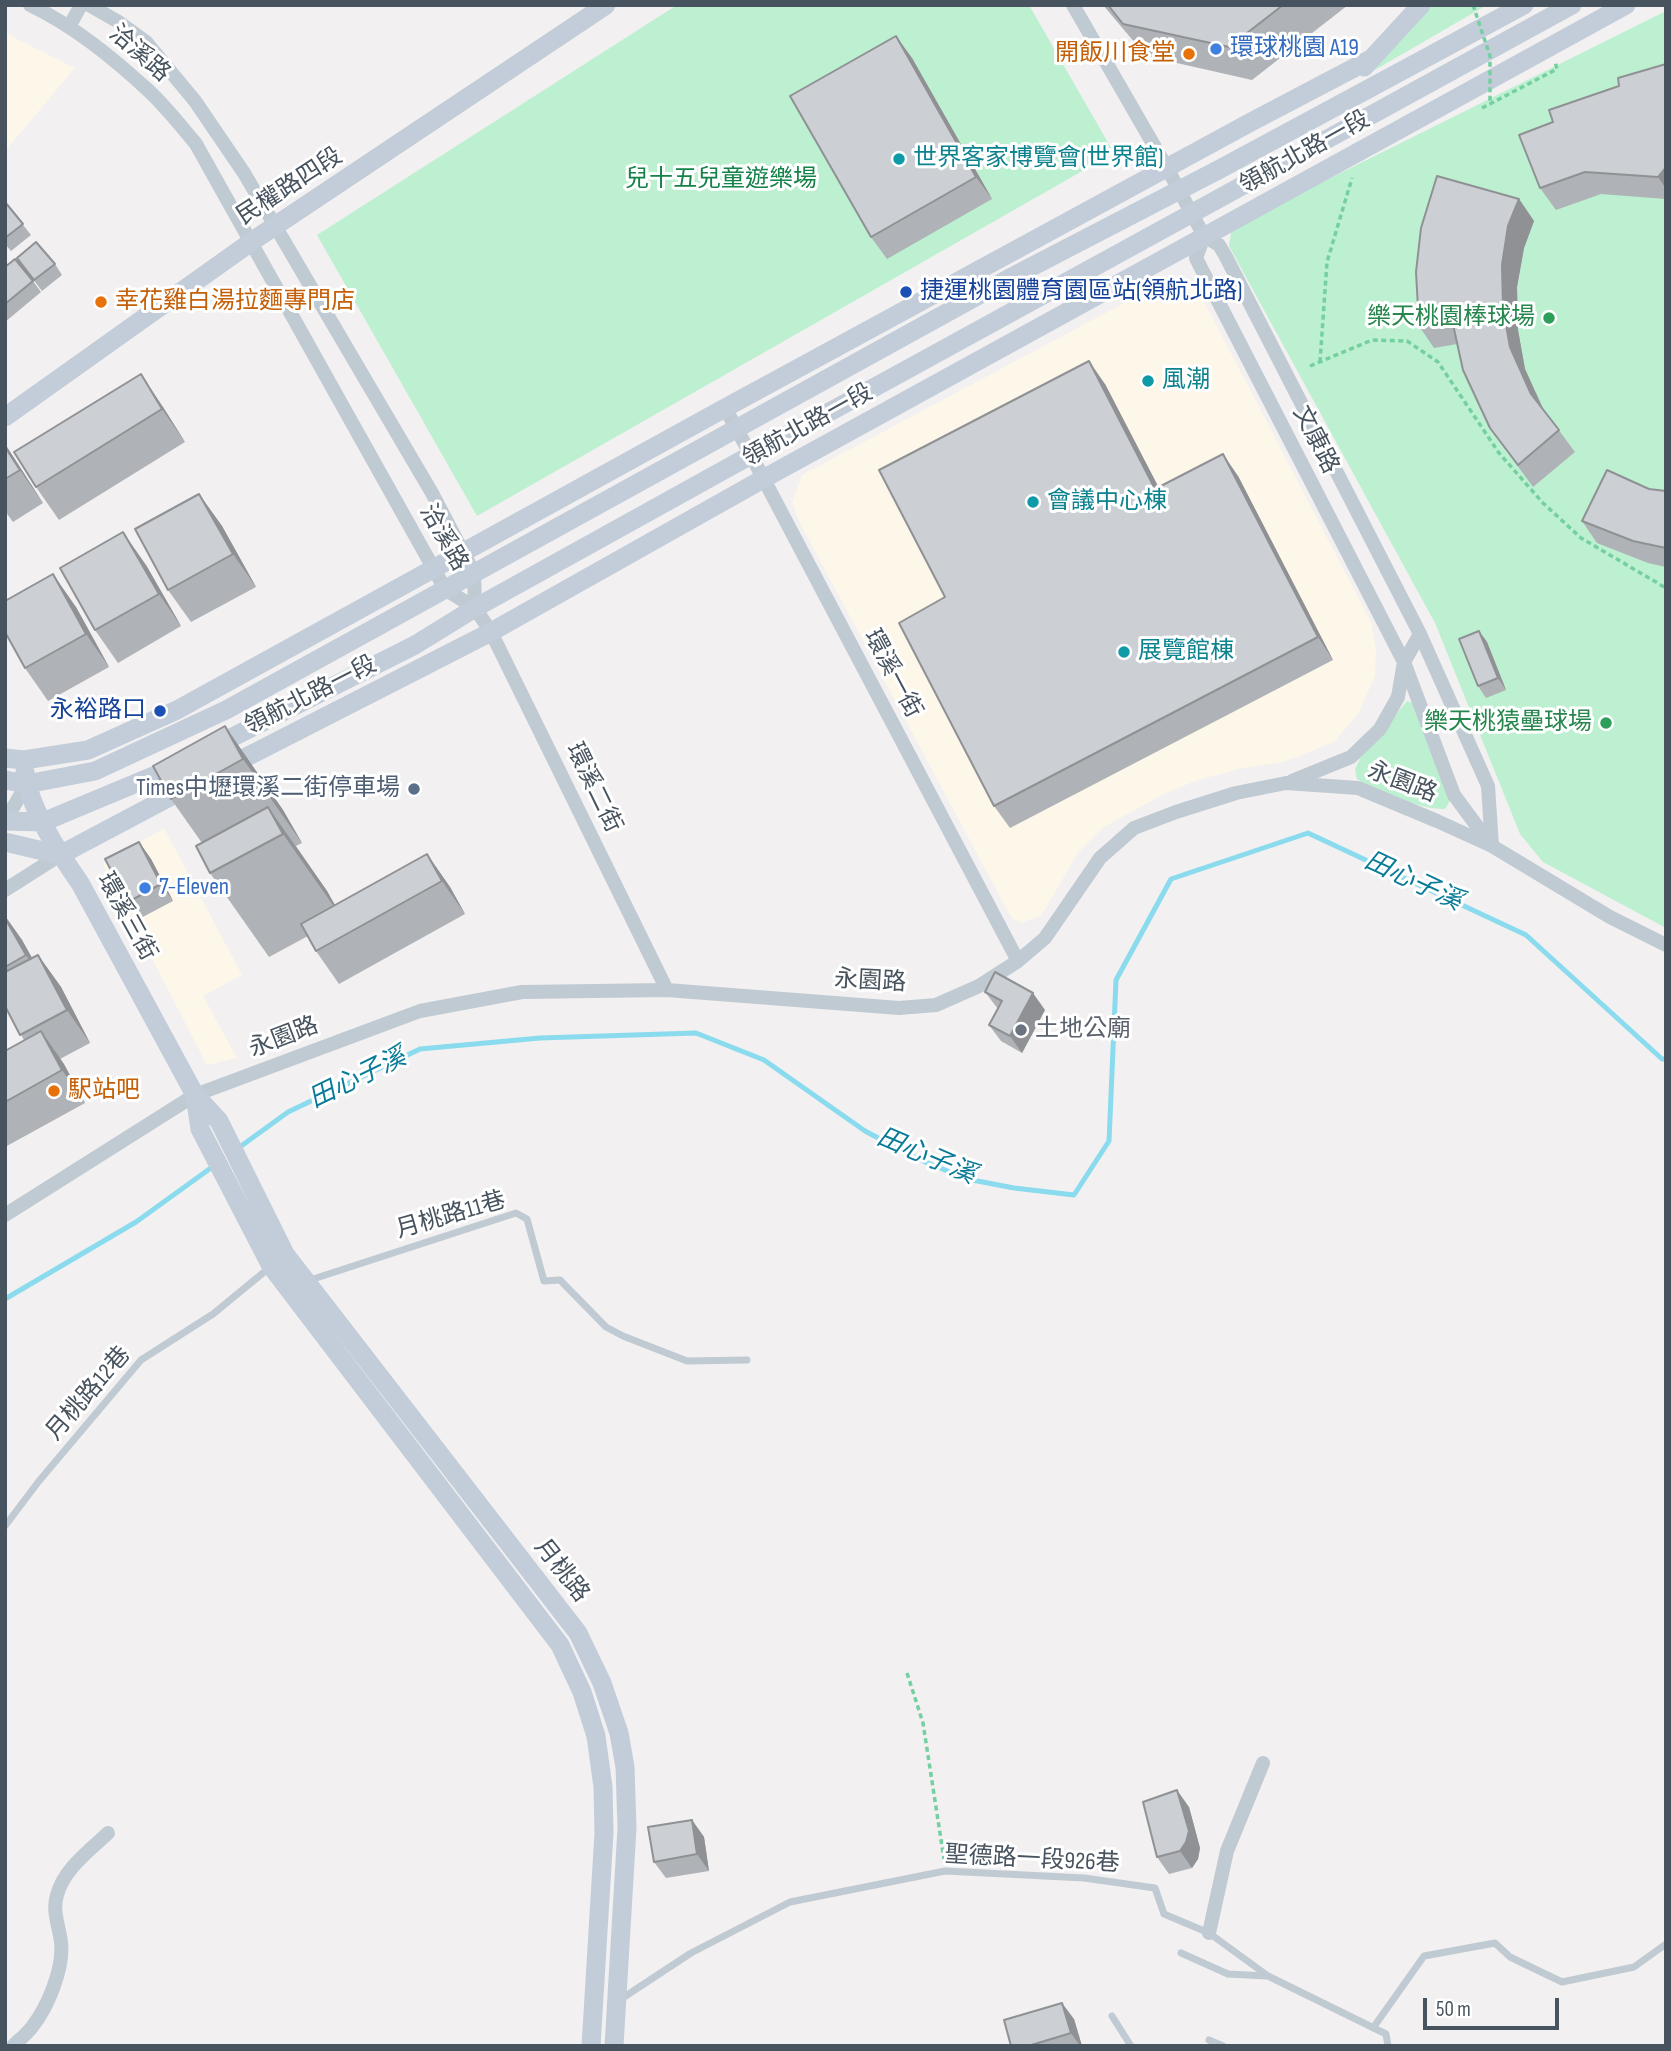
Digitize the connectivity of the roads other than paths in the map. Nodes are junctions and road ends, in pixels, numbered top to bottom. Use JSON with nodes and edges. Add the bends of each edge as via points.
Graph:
{"nodes":[{"id":1,"x":30,"y":5,"type":"edge"},
{"id":2,"x":81,"y":5,"type":"edge"},
{"id":3,"x":89,"y":5,"type":"edge"},
{"id":4,"x":606,"y":5,"type":"edge"},
{"id":5,"x":1073,"y":5,"type":"edge"},
{"id":6,"x":1421,"y":5,"type":"edge"},
{"id":7,"x":1524,"y":5,"type":"edge"},
{"id":8,"x":1572,"y":5,"type":"edge"},
{"id":9,"x":1626,"y":5,"type":"edge"},
{"id":10,"x":69,"y":27,"type":"junction"},
{"id":11,"x":1371,"y":59,"type":"junction"},
{"id":12,"x":1347,"y":102,"type":"junction"},
{"id":13,"x":1251,"y":121,"type":"junction"},
{"id":14,"x":1167,"y":168,"type":"junction"},
{"id":15,"x":1178,"y":191,"type":"junction"},
{"id":16,"x":1191,"y":215,"type":"junction"},
{"id":17,"x":275,"y":227,"type":"junction"},
{"id":18,"x":1203,"y":236,"type":"junction"},
{"id":19,"x":251,"y":242,"type":"junction"},
{"id":20,"x":725,"y":408,"type":"junction"},
{"id":21,"x":5,"y":417,"type":"edge"},
{"id":22,"x":737,"y":428,"type":"junction"},
{"id":23,"x":751,"y":455,"type":"junction"},
{"id":24,"x":763,"y":479,"type":"junction"},
{"id":25,"x":463,"y":551,"type":"junction"},
{"id":26,"x":433,"y":568,"type":"junction"},
{"id":27,"x":474,"y":573,"type":"junction"},
{"id":28,"x":445,"y":589,"type":"junction"},
{"id":29,"x":475,"y":608,"type":"junction"},
{"id":30,"x":491,"y":632,"type":"junction"},
{"id":31,"x":1420,"y":634,"type":"junction"},
{"id":32,"x":1405,"y":662,"type":"junction"},
{"id":33,"x":15,"y":759,"type":"edge"},
{"id":34,"x":5,"y":780,"type":"edge"},
{"id":35,"x":27,"y":783,"type":"junction"},
{"id":36,"x":1286,"y":783,"type":"junction"},
{"id":37,"x":5,"y":821,"type":"edge"},
{"id":38,"x":43,"y":822,"type":"junction"},
{"id":39,"x":5,"y":842,"type":"edge"},
{"id":40,"x":1492,"y":846,"type":"junction"},
{"id":41,"x":60,"y":855,"type":"junction"},
{"id":42,"x":5,"y":890,"type":"edge"},
{"id":43,"x":1666,"y":945,"type":"edge"},
{"id":44,"x":1018,"y":961,"type":"junction"},
{"id":45,"x":667,"y":990,"type":"junction"},
{"id":46,"x":195,"y":1095,"type":"junction"},
{"id":47,"x":247,"y":1202,"type":"junction"},
{"id":48,"x":5,"y":1215,"type":"edge"},
{"id":49,"x":278,"y":1260,"type":"junction"},
{"id":50,"x":306,"y":1281,"type":"junction"},
{"id":51,"x":747,"y":1360,"type":"dead end"},
{"id":52,"x":491,"y":1521,"type":"junction"},
{"id":53,"x":5,"y":1526,"type":"edge"},
{"id":54,"x":475,"y":1534,"type":"junction"},
{"id":55,"x":1263,"y":1763,"type":"dead end"},
{"id":56,"x":108,"y":1833,"type":"dead end"},
{"id":57,"x":1209,"y":1934,"type":"junction"},
{"id":58,"x":1666,"y":1944,"type":"edge"},
{"id":59,"x":1181,"y":1953,"type":"dead end"},
{"id":60,"x":1268,"y":1976,"type":"junction"},
{"id":61,"x":618,"y":2000,"type":"junction"},
{"id":62,"x":1112,"y":2016,"type":"dead end"},
{"id":63,"x":1373,"y":2028,"type":"junction"},
{"id":64,"x":1209,"y":2040,"type":"dead end"},
{"id":65,"x":13,"y":2046,"type":"edge"},
{"id":66,"x":591,"y":2046,"type":"edge"},
{"id":67,"x":614,"y":2046,"type":"edge"},
{"id":68,"x":1132,"y":2046,"type":"edge"},
{"id":69,"x":1223,"y":2046,"type":"edge"},
{"id":70,"x":1388,"y":2046,"type":"edge"}],
"edges":[{"from":1,"to":10,"type":"street","name":"洽溪路"},
{"from":2,"to":10,"type":"street"},
{"from":3,"to":17,"type":"street","name":"洽溪路","via":[[146,42],[179,81],[244,173]]},
{"from":4,"to":17,"type":"street","name":"民權路四段"},
{"from":5,"to":14,"type":"street","name":"文康路"},
{"from":6,"to":11,"type":"street"},
{"from":7,"to":12,"type":"street","name":"領航北路一段"},
{"from":8,"to":16,"type":"street","name":"領航北路一段"},
{"from":9,"to":18,"type":"street","name":"領航北路一段"},
{"from":10,"to":19,"type":"street","name":"洽溪路","via":[[150,92],[196,144]]},
{"from":11,"to":12,"type":"street","via":[[1359,73]]},
{"from":11,"to":13,"type":"street","name":"領航北路一段"},
{"from":12,"to":13,"type":"street"},
{"from":12,"to":15,"type":"street","name":"領航北路一段"},
{"from":13,"to":14,"type":"street","name":"領航北路一段"},
{"from":14,"to":15,"type":"street","name":"文康路"},
{"from":14,"to":20,"type":"street","name":"領航北路一段"},
{"from":15,"to":16,"type":"street","name":"文康路"},
{"from":15,"to":22,"type":"street","name":"領航北路一段"},
{"from":16,"to":18,"type":"street","name":"文康路"},
{"from":16,"to":23,"type":"street","name":"領航北路一段"},
{"from":17,"to":19,"type":"street","name":"民權路四段"},
{"from":17,"to":25,"type":"street","name":"洽溪路"},
{"from":18,"to":24,"type":"street","name":"領航北路一段"},
{"from":18,"to":31,"type":"street","name":"文康路","via":[[1219,245],[1225,256]]},
{"from":18,"to":32,"type":"street","name":"文康路","via":[[1196,258]]},
{"from":19,"to":21,"type":"street","name":"民權路四段"},
{"from":19,"to":26,"type":"street","name":"洽溪路"},
{"from":20,"to":22,"type":"street","name":"環溪一街"},
{"from":20,"to":25,"type":"street","name":"領航北路一段"},
{"from":22,"to":23,"type":"street","name":"環溪一街"},
{"from":22,"to":27,"type":"street","name":"領航北路一段"},
{"from":23,"to":24,"type":"street","name":"環溪一街"},
{"from":23,"to":29,"type":"street","name":"領航北路一段"},
{"from":24,"to":30,"type":"street","name":"領航北路一段"},
{"from":24,"to":44,"type":"street","name":"環溪一街"},
{"from":25,"to":26,"type":"street","name":"領航北路一段"},
{"from":25,"to":27,"type":"street","name":"洽溪路"},
{"from":26,"to":28,"type":"street","name":"洽溪路"},
{"from":26,"to":33,"type":"street","name":"領航北路一段","via":[[177,710],[88,750]]},
{"from":27,"to":28,"type":"street","name":"領航北路一段"},
{"from":27,"to":29,"type":"street","name":"洽溪路"},
{"from":28,"to":29,"type":"street","name":"洽溪路"},
{"from":28,"to":35,"type":"street","name":"領航北路一段","via":[[226,710],[95,771]]},
{"from":29,"to":30,"type":"street","name":"環溪二街"},
{"from":29,"to":38,"type":"street","name":"領航北路一段","via":[[415,645],[170,770]]},
{"from":30,"to":41,"type":"street","name":"領航北路一段"},
{"from":30,"to":45,"type":"street","name":"環溪二街"},
{"from":31,"to":32,"type":"street"},
{"from":31,"to":40,"type":"street","name":"文康路","via":[[1488,786]]},
{"from":32,"to":36,"type":"street","via":[[1398,697],[1380,729],[1351,757]]},
{"from":32,"to":40,"type":"street","name":"文康路","via":[[1454,795]]},
{"from":33,"to":35,"type":"street","name":"環溪三街"},
{"from":34,"to":35,"type":"street","name":"領航北路一段"},
{"from":35,"to":37,"type":"street"},
{"from":35,"to":38,"type":"street","name":"環溪三街"},
{"from":36,"to":40,"type":"street","name":"永園路","via":[[1358,788]]},
{"from":36,"to":44,"type":"street","name":"永園路","via":[[1236,793],[1134,828],[1100,859],[1045,938]]},
{"from":37,"to":38,"type":"street","name":"領航北路一段"},
{"from":38,"to":41,"type":"street","name":"環溪三街"},
{"from":39,"to":41,"type":"street"},
{"from":40,"to":43,"type":"street","name":"永園路"},
{"from":41,"to":42,"type":"street"},
{"from":41,"to":46,"type":"street","name":"環溪三街","via":[[80,883]]},
{"from":44,"to":45,"type":"street","name":"永園路","via":[[979,986],[936,1005],[899,1008]]},
{"from":45,"to":46,"type":"street","name":"永園路","via":[[522,992],[420,1011]]},
{"from":46,"to":47,"type":"street","via":[[219,1121]]},
{"from":46,"to":47,"type":"street","via":[[200,1129]]},
{"from":46,"to":48,"type":"street","name":"永園路"},
{"from":47,"to":49,"type":"street","name":"月桃路"},
{"from":49,"to":50,"type":"street","name":"月桃路"},
{"from":49,"to":53,"type":"lane","name":"月桃路12巷","via":[[213,1314],[141,1360]]},
{"from":49,"to":54,"type":"street","name":"月桃路"},
{"from":50,"to":51,"type":"lane","name":"月桃路11巷","via":[[516,1213],[527,1219],[544,1281],[560,1280],[606,1327],[687,1361]]},
{"from":50,"to":52,"type":"street","name":"月桃路"},
{"from":52,"to":54,"type":"street"},
{"from":52,"to":61,"type":"street","name":"月桃路","via":[[578,1633],[619,1733],[627,1828]]},
{"from":54,"to":66,"type":"street","name":"月桃路","via":[[560,1645],[596,1736],[604,1833]]},
{"from":55,"to":57,"type":"street","via":[[1227,1851]]},
{"from":56,"to":65,"type":"street","via":[[68,1872],[57,1894],[54,1914],[61,1944],[51,1996],[32,2027]]},
{"from":57,"to":60,"type":"lane","name":"聖德路一段926巷"},
{"from":57,"to":61,"type":"lane","name":"聖德路一段926巷","via":[[1164,1914],[1155,1888],[1084,1878],[945,1871],[790,1902],[691,1953]]},
{"from":58,"to":63,"type":"lane","via":[[1634,1967],[1562,1982],[1510,1956],[1495,1943],[1424,1956]]},
{"from":59,"to":60,"type":"lane","name":"聖德路一段926巷","via":[[1228,1974]]},
{"from":60,"to":63,"type":"lane","name":"聖德路一段926巷"},
{"from":61,"to":67,"type":"street","name":"月桃路"},
{"from":62,"to":68,"type":"lane"},
{"from":63,"to":70,"type":"lane","name":"聖德路一段926巷","via":[[1386,2034]]},
{"from":64,"to":69,"type":"lane"}]}
